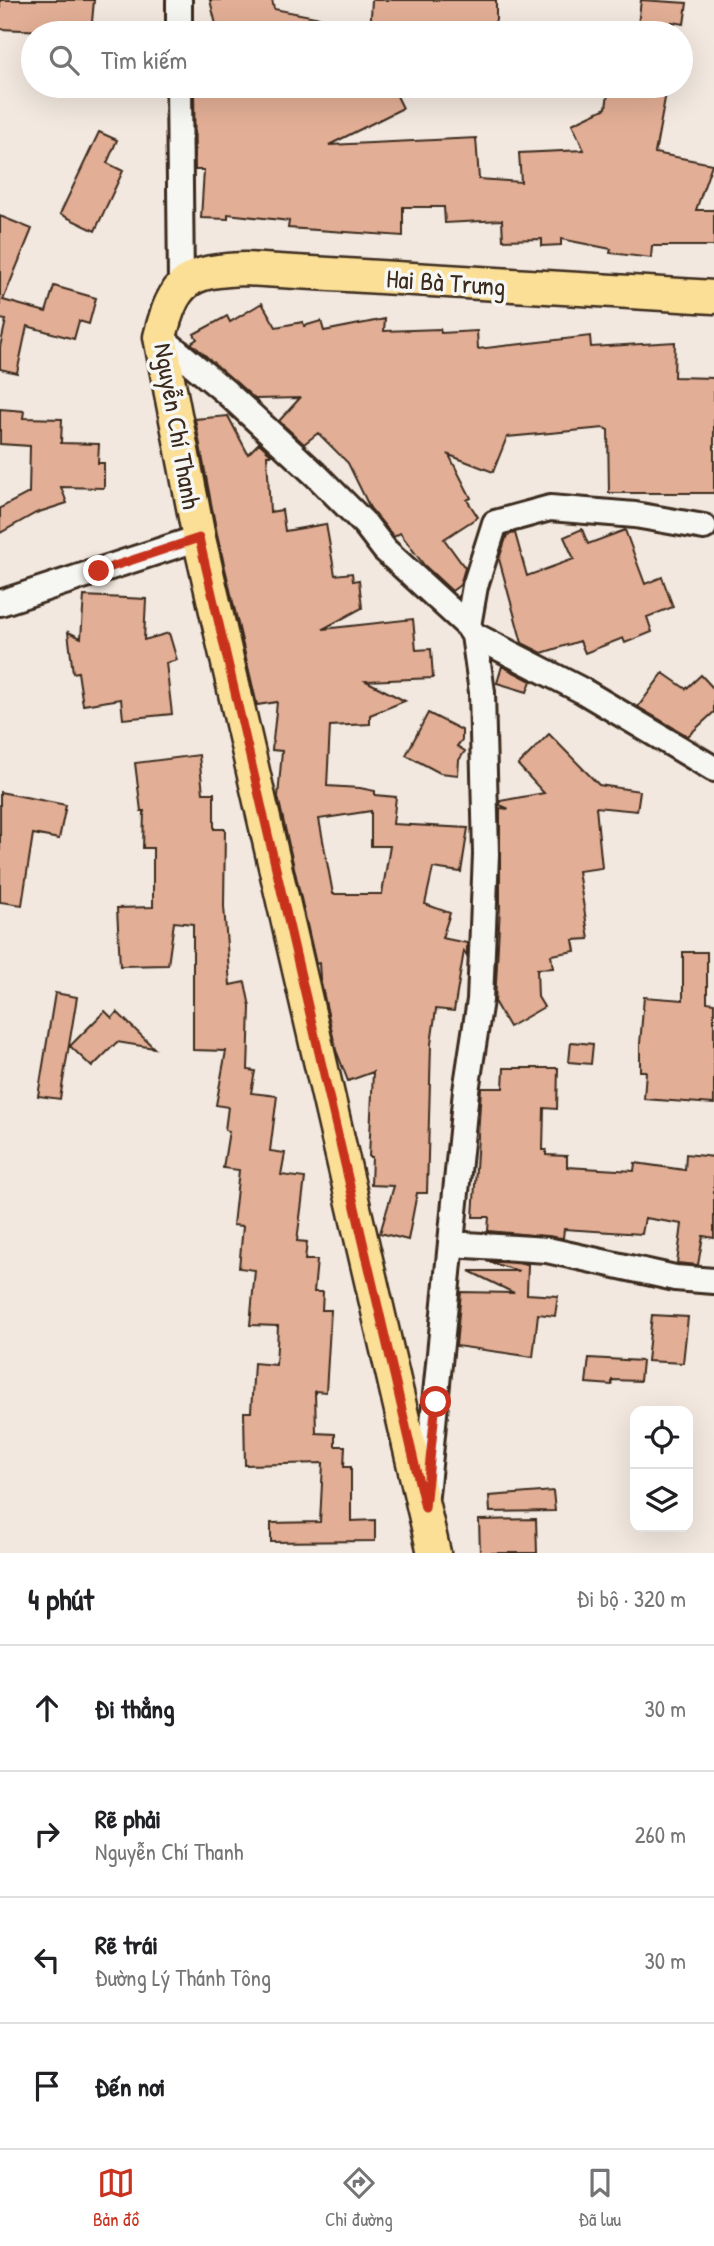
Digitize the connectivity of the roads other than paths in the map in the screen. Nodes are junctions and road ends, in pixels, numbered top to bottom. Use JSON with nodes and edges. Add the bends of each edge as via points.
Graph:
{"nodes":[{"id":1,"x":179,"y":0,"type":"edge"},
{"id":2,"x":178,"y":21,"type":"edge"},
{"id":3,"x":179,"y":98,"type":"edge"},
{"id":4,"x":181,"y":285,"type":"junction"},
{"id":5,"x":714,"y":297,"type":"edge"},
{"id":6,"x":160,"y":337,"type":"junction"},
{"id":7,"x":704,"y":527,"type":"dead end"},
{"id":8,"x":199,"y":538,"type":"junction"},
{"id":9,"x":0,"y":603,"type":"edge"},
{"id":10,"x":471,"y":631,"type":"junction"},
{"id":11,"x":714,"y":769,"type":"edge"},
{"id":12,"x":452,"y":1244,"type":"junction"},
{"id":13,"x":714,"y":1281,"type":"edge"},
{"id":14,"x":425,"y":1508,"type":"junction"},
{"id":15,"x":435,"y":1553,"type":"edge"}],
"edges":[{"from":1,"to":2,"type":"street"},
{"from":3,"to":4,"type":"street"},
{"from":4,"to":5,"type":"main road","name":"Hai Bà Trưng","via":[[208,271],[245,269]]},
{"from":4,"to":6,"type":"main road","name":"Nguyễn Chí Thanh","via":[[166,310]]},
{"from":6,"to":8,"type":"main road","name":"Nguyễn Chí Thanh"},
{"from":6,"to":10,"type":"street","via":[[316,475],[385,550]]},
{"from":7,"to":10,"type":"street","via":[[550,508],[495,523],[475,586]]},
{"from":8,"to":9,"type":"street"},
{"from":8,"to":14,"type":"main road","name":"Nguyễn Chí Thanh"},
{"from":10,"to":11,"type":"street"},
{"from":10,"to":12,"type":"street","via":[[482,692],[486,854],[480,1000],[466,1091]]},
{"from":12,"to":13,"type":"street","via":[[547,1250],[675,1278]]},
{"from":12,"to":14,"type":"street"},
{"from":14,"to":15,"type":"main road","name":"Nguyễn Chí Thanh"}]}
